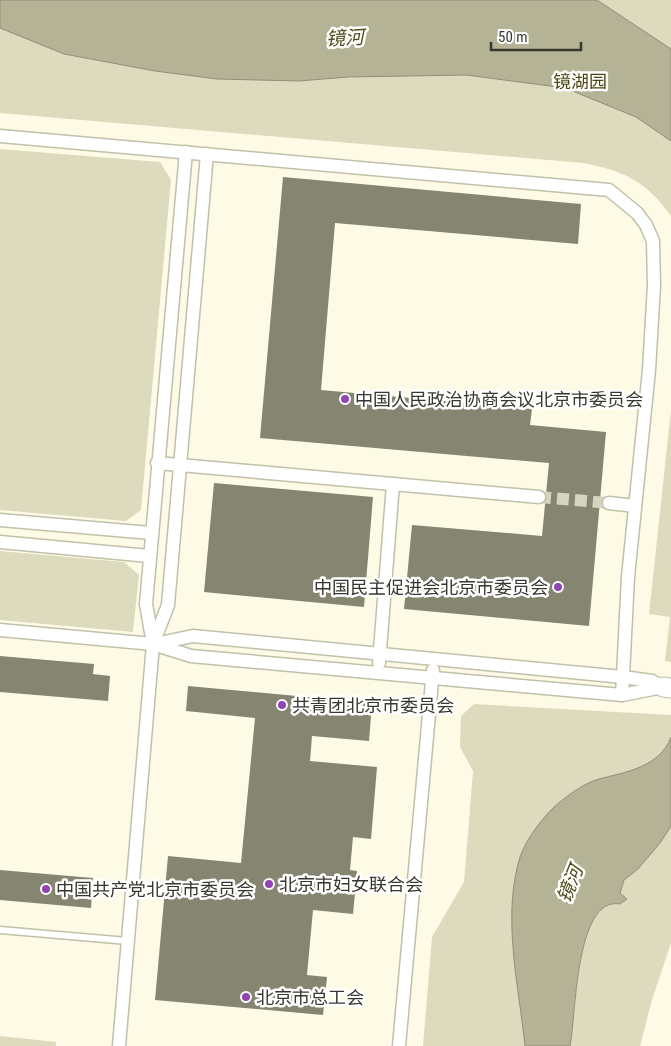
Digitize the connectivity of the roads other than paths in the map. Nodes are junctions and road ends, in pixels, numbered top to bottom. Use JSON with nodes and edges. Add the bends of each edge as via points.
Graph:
{"nodes":[{"id":1,"x":0,"y":136,"type":"edge"},
{"id":2,"x":186,"y":152,"type":"junction"},
{"id":3,"x":207,"y":154,"type":"junction"},
{"id":4,"x":157,"y":463,"type":"junction"},
{"id":5,"x":180,"y":466,"type":"junction"},
{"id":6,"x":393,"y":484,"type":"junction"},
{"id":7,"x":539,"y":497,"type":"tunnel mouth"},
{"id":8,"x":609,"y":503,"type":"tunnel mouth"},
{"id":9,"x":635,"y":506,"type":"junction"},
{"id":10,"x":0,"y":520,"type":"edge"},
{"id":11,"x":151,"y":533,"type":"junction"},
{"id":12,"x":0,"y":542,"type":"edge"},
{"id":13,"x":149,"y":556,"type":"junction"},
{"id":14,"x":0,"y":630,"type":"edge"},
{"id":15,"x":152,"y":644,"type":"junction"},
{"id":16,"x":379,"y":654,"type":"junction"},
{"id":17,"x":434,"y":659,"type":"junction"},
{"id":18,"x":378,"y":673,"type":"junction"},
{"id":19,"x":623,"y":677,"type":"junction"},
{"id":20,"x":432,"y":678,"type":"junction"},
{"id":21,"x":667,"y":688,"type":"edge"},
{"id":22,"x":622,"y":695,"type":"junction"},
{"id":23,"x":0,"y":930,"type":"edge"},
{"id":24,"x":128,"y":942,"type":"junction"},
{"id":25,"x":119,"y":1046,"type":"edge"},
{"id":26,"x":399,"y":1046,"type":"edge"}],
"edges":[{"from":1,"to":2,"type":"street"},
{"from":2,"to":3,"type":"street"},
{"from":2,"to":4,"type":"street"},
{"from":3,"to":5,"type":"street"},
{"from":3,"to":9,"type":"street","via":[[609,190],[637,213],[653,241],[654,285]]},
{"from":4,"to":5,"type":"street"},
{"from":4,"to":11,"type":"street"},
{"from":5,"to":6,"type":"street"},
{"from":5,"to":15,"type":"street","via":[[168,605]]},
{"from":6,"to":7,"type":"street"},
{"from":6,"to":16,"type":"street"},
{"from":8,"to":9,"type":"street"},
{"from":9,"to":19,"type":"street"},
{"from":10,"to":11,"type":"street"},
{"from":11,"to":13,"type":"street"},
{"from":12,"to":13,"type":"street"},
{"from":13,"to":15,"type":"street","via":[[146,604]]},
{"from":14,"to":15,"type":"street"},
{"from":15,"to":16,"type":"street","via":[[193,636]]},
{"from":15,"to":18,"type":"street","via":[[192,656]]},
{"from":15,"to":24,"type":"street"},
{"from":16,"to":17,"type":"street"},
{"from":16,"to":18,"type":"street"},
{"from":17,"to":19,"type":"street"},
{"from":17,"to":20,"type":"street"},
{"from":18,"to":20,"type":"street"},
{"from":19,"to":21,"type":"street"},
{"from":19,"to":22,"type":"street"},
{"from":20,"to":22,"type":"street"},
{"from":20,"to":26,"type":"street"},
{"from":21,"to":22,"type":"street"},
{"from":23,"to":24,"type":"lane"},
{"from":24,"to":25,"type":"street"}]}
